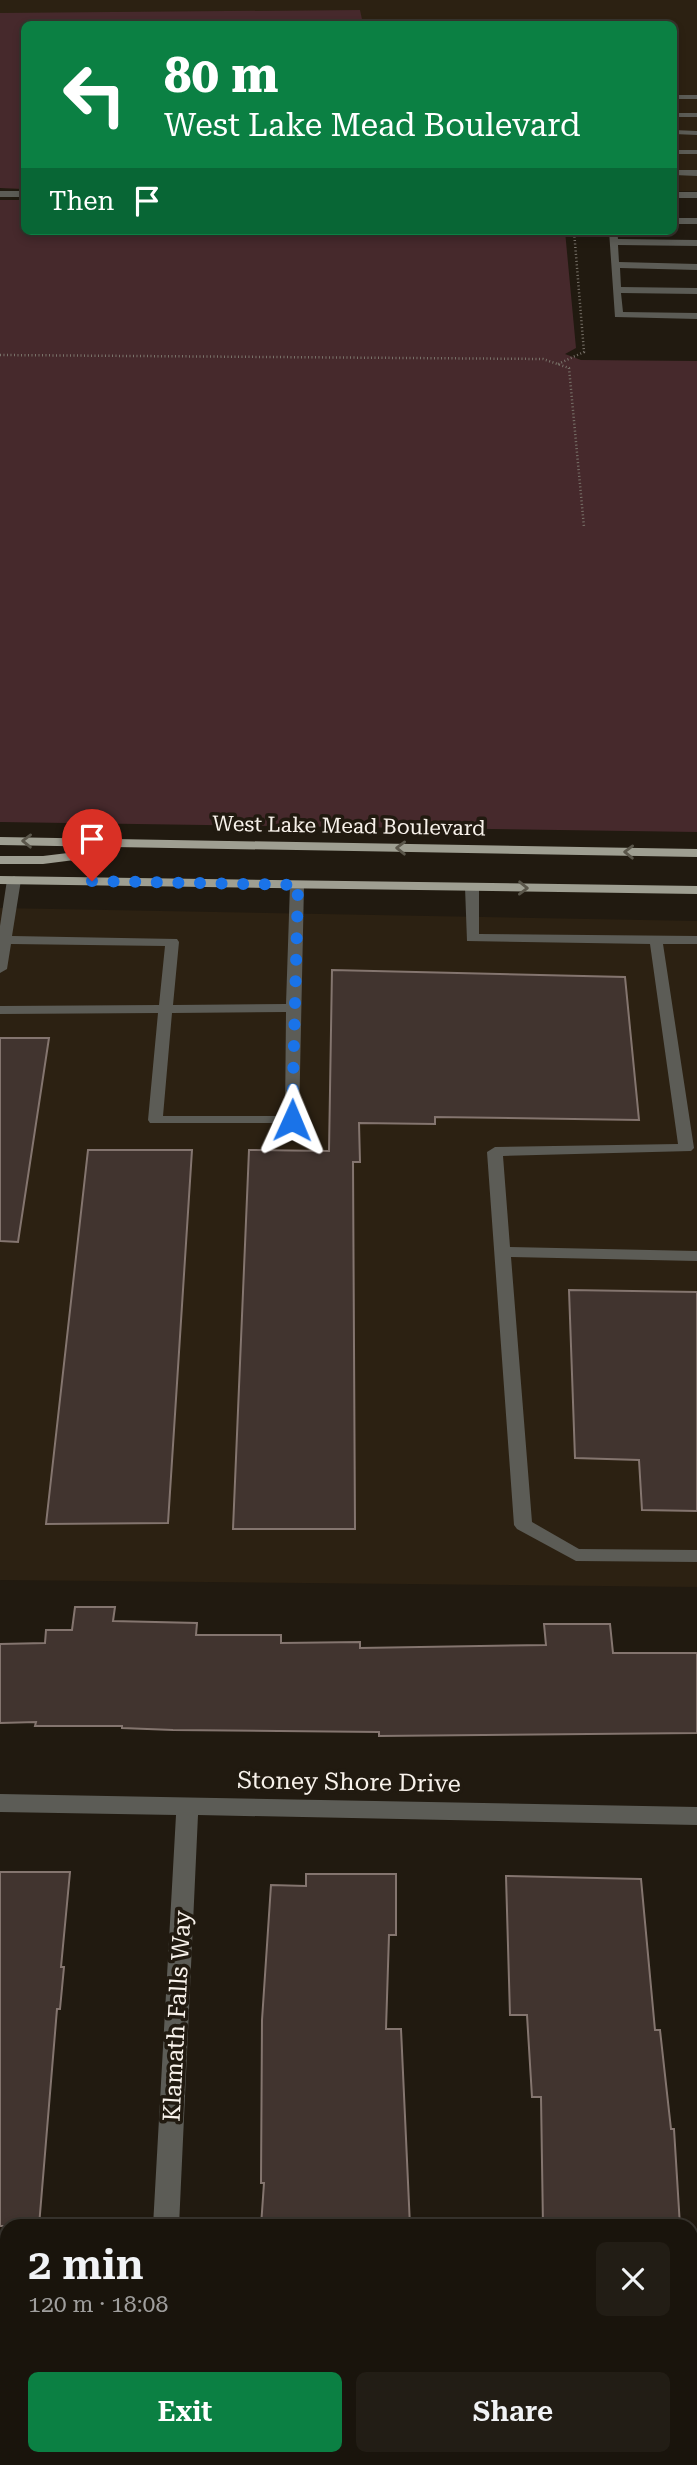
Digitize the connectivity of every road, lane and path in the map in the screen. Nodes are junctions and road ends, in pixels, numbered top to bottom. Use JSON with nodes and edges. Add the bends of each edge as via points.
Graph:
{"nodes":[{"id":1,"x":677,"y":97,"type":"edge"},
{"id":2,"x":697,"y":97,"type":"edge"},
{"id":3,"x":677,"y":115,"type":"edge"},
{"id":4,"x":697,"y":115,"type":"edge"},
{"id":5,"x":677,"y":132,"type":"edge"},
{"id":6,"x":697,"y":133,"type":"edge"},
{"id":7,"x":677,"y":152,"type":"edge"},
{"id":8,"x":697,"y":152,"type":"edge"},
{"id":9,"x":677,"y":173,"type":"edge"},
{"id":10,"x":697,"y":173,"type":"edge"},
{"id":11,"x":0,"y":194,"type":"edge"},
{"id":12,"x":21,"y":194,"type":"edge"},
{"id":13,"x":677,"y":195,"type":"edge"},
{"id":14,"x":697,"y":195,"type":"edge"},
{"id":15,"x":677,"y":221,"type":"edge"},
{"id":16,"x":697,"y":221,"type":"edge"},
{"id":17,"x":574,"y":235,"type":"edge"},
{"id":18,"x":613,"y":235,"type":"edge"},
{"id":19,"x":613,"y":242,"type":"junction"},
{"id":20,"x":697,"y":243,"type":"edge"},
{"id":21,"x":615,"y":265,"type":"junction"},
{"id":22,"x":697,"y":267,"type":"edge"},
{"id":23,"x":617,"y":290,"type":"junction"},
{"id":24,"x":697,"y":291,"type":"edge"},
{"id":25,"x":697,"y":316,"type":"edge"},
{"id":26,"x":0,"y":355,"type":"edge"},
{"id":27,"x":558,"y":364,"type":"junction"},
{"id":28,"x":584,"y":527,"type":"dead end"},
{"id":29,"x":0,"y":841,"type":"edge"},
{"id":30,"x":171,"y":844,"type":"junction"},
{"id":31,"x":697,"y":853,"type":"edge"},
{"id":32,"x":0,"y":860,"type":"edge"},
{"id":33,"x":7,"y":880,"type":"edge"},
{"id":34,"x":298,"y":885,"type":"junction"},
{"id":35,"x":472,"y":887,"type":"junction"},
{"id":36,"x":697,"y":890,"type":"edge"},
{"id":37,"x":2,"y":940,"type":"edge"},
{"id":38,"x":656,"y":940,"type":"junction"},
{"id":39,"x":697,"y":940,"type":"edge"},
{"id":40,"x":0,"y":969,"type":"edge"},
{"id":41,"x":293,"y":1008,"type":"junction"},
{"id":42,"x":164,"y":1009,"type":"junction"},
{"id":43,"x":0,"y":1010,"type":"edge"},
{"id":44,"x":503,"y":1252,"type":"junction"},
{"id":45,"x":697,"y":1256,"type":"edge"},
{"id":46,"x":697,"y":1556,"type":"edge"},
{"id":47,"x":0,"y":1803,"type":"edge"},
{"id":48,"x":188,"y":1805,"type":"junction"},
{"id":49,"x":697,"y":1816,"type":"edge"},
{"id":50,"x":166,"y":2219,"type":"edge"}],
"edges":[{"from":1,"to":2,"type":"lane"},
{"from":3,"to":4,"type":"lane"},
{"from":5,"to":6,"type":"lane"},
{"from":7,"to":8,"type":"lane"},
{"from":9,"to":10,"type":"lane"},
{"from":11,"to":12,"type":"street"},
{"from":13,"to":14,"type":"street"},
{"from":15,"to":16,"type":"lane"},
{"from":17,"to":27,"type":"path","via":[[584,352]]},
{"from":18,"to":19,"type":"lane"},
{"from":19,"to":20,"type":"lane"},
{"from":19,"to":21,"type":"lane"},
{"from":21,"to":22,"type":"lane"},
{"from":21,"to":23,"type":"lane"},
{"from":23,"to":24,"type":"lane"},
{"from":23,"to":25,"type":"lane","via":[[618,315]]},
{"from":26,"to":27,"type":"path","via":[[543,359]]},
{"from":27,"to":28,"type":"path","via":[[569,368]]},
{"from":30,"to":29,"type":"main road","name":"West Lake Mead Boulevard","one_way":true},
{"from":31,"to":30,"type":"main road","name":"West Lake Mead Boulevard","one_way":true},
{"from":30,"to":32,"type":"main road","via":[[43,860]]},
{"from":33,"to":34,"type":"main road"},
{"from":33,"to":37,"type":"lane"},
{"from":34,"to":35,"type":"main road"},
{"from":34,"to":41,"type":"lane"},
{"from":35,"to":36,"type":"main road","one_way":true},
{"from":35,"to":38,"type":"lane","via":[[472,938]]},
{"from":37,"to":40,"type":"lane"},
{"from":37,"to":42,"type":"lane","via":[[172,942]]},
{"from":38,"to":39,"type":"lane"},
{"from":38,"to":44,"type":"lane","via":[[687,1148],[495,1152]]},
{"from":41,"to":42,"type":"lane"},
{"from":41,"to":42,"type":"lane","via":[[292,1120],[155,1120]]},
{"from":42,"to":43,"type":"lane"},
{"from":44,"to":45,"type":"lane"},
{"from":44,"to":46,"type":"lane","via":[[523,1525],[576,1555]]},
{"from":47,"to":48,"type":"street","name":"Stoney Shore Drive"},
{"from":48,"to":49,"type":"street","name":"Stoney Shore Drive"},
{"from":48,"to":50,"type":"street","name":"Klamath Falls Way"}]}
